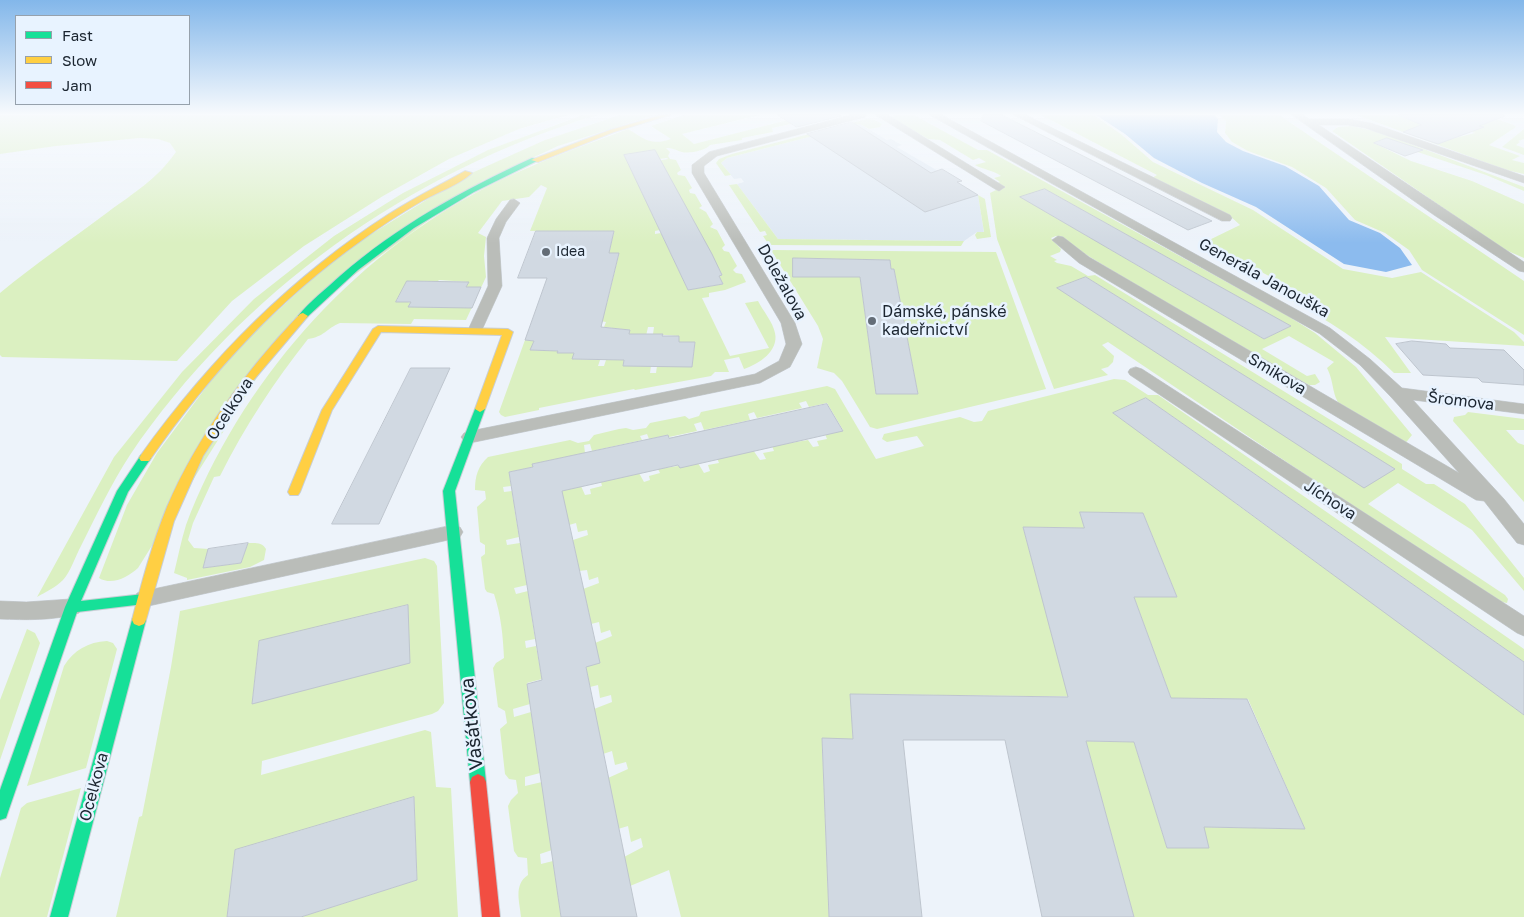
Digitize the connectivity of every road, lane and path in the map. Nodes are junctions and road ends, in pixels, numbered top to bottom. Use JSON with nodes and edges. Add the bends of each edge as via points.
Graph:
{"nodes":[{"id":1,"x":537,"y":158,"type":"edge"},
{"id":2,"x":708,"y":158,"type":"edge"},
{"id":3,"x":951,"y":158,"type":"edge"},
{"id":4,"x":1012,"y":158,"type":"edge"},
{"id":5,"x":1105,"y":158,"type":"edge"},
{"id":6,"x":1360,"y":158,"type":"edge"},
{"id":7,"x":1461,"y":158,"type":"edge"},
{"id":8,"x":478,"y":168,"type":"dead end"},
{"id":9,"x":1524,"y":180,"type":"edge"},
{"id":10,"x":999,"y":187,"type":"dead end"},
{"id":11,"x":514,"y":202,"type":"dead end"},
{"id":12,"x":1226,"y":218,"type":"dead end"},
{"id":13,"x":1058,"y":240,"type":"dead end"},
{"id":14,"x":1524,"y":268,"type":"edge"},
{"id":15,"x":475,"y":330,"type":"junction"},
{"id":16,"x":1136,"y":372,"type":"dead end"},
{"id":17,"x":1397,"y":394,"type":"junction"},
{"id":18,"x":1524,"y":409,"type":"edge"},
{"id":19,"x":470,"y":437,"type":"junction"},
{"id":20,"x":294,"y":492,"type":"dead end"},
{"id":21,"x":1497,"y":504,"type":"junction"},
{"id":22,"x":452,"y":532,"type":"junction"},
{"id":23,"x":1524,"y":538,"type":"edge"},
{"id":24,"x":144,"y":599,"type":"junction"},
{"id":25,"x":72,"y":607,"type":"junction"},
{"id":26,"x":0,"y":610,"type":"edge"},
{"id":27,"x":1524,"y":627,"type":"edge"},
{"id":28,"x":0,"y":812,"type":"edge"},
{"id":29,"x":59,"y":917,"type":"edge"},
{"id":30,"x":491,"y":917,"type":"edge"}],
"edges":[{"from":1,"to":24,"type":"street","name":"Ocelkova","via":[[484,182],[375,251],[328,291],[279,340],[243,386],[208,442],[172,510]]},
{"from":2,"to":19,"type":"street","name":"Doležalova","via":[[698,165],[698,173],[788,324],[794,344],[785,364],[760,378]]},
{"from":3,"to":10,"type":"street"},
{"from":4,"to":17,"type":"street","name":"Generála Janouška","via":[[1325,331],[1365,362]]},
{"from":5,"to":12,"type":"street"},
{"from":6,"to":14,"type":"street"},
{"from":7,"to":9,"type":"street"},
{"from":8,"to":25,"type":"street","name":"Ocelkova","via":[[406,206],[356,239],[302,281],[232,349],[162,432],[123,490]]},
{"from":11,"to":15,"type":"street","via":[[493,238],[495,286]]},
{"from":13,"to":21,"type":"street","name":"Smikova","via":[[1084,260]]},
{"from":15,"to":19,"type":"street","name":"Vašátkova","via":[[508,332]]},
{"from":15,"to":20,"type":"street","name":"Vašátkova","via":[[378,329],[327,410]]},
{"from":16,"to":27,"type":"street","name":"Jíchova"},
{"from":17,"to":18,"type":"street","name":"Šromova"},
{"from":17,"to":21,"type":"street","name":"Generála Janouška"},
{"from":19,"to":22,"type":"street","name":"Vašátkova","via":[[448,491]]},
{"from":21,"to":23,"type":"street","name":"Generála Janouška"},
{"from":22,"to":24,"type":"street"},
{"from":22,"to":30,"type":"street","name":"Vašátkova"},
{"from":24,"to":25,"type":"street"},
{"from":24,"to":29,"type":"street","name":"Ocelkova"},
{"from":25,"to":26,"type":"street"},
{"from":25,"to":28,"type":"street","name":"Ocelkova"}]}
